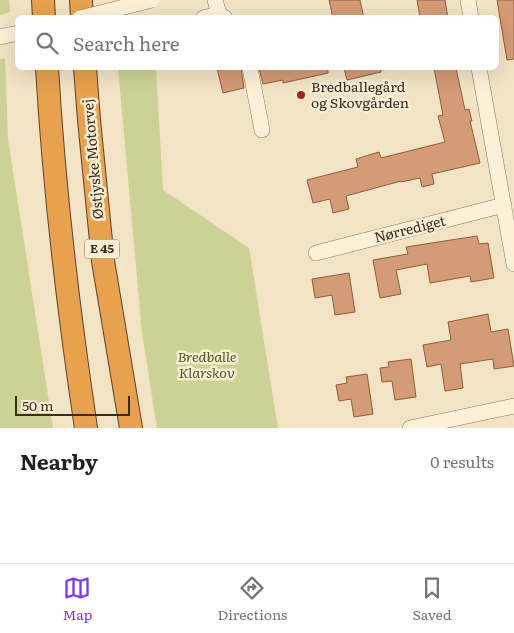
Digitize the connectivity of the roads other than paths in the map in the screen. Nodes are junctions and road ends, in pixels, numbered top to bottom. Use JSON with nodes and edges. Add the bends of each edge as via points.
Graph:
{"nodes":[{"id":1,"x":43,"y":0,"type":"edge"},
{"id":2,"x":81,"y":0,"type":"edge"},
{"id":3,"x":152,"y":0,"type":"edge"},
{"id":4,"x":468,"y":0,"type":"edge"},
{"id":5,"x":44,"y":15,"type":"edge"},
{"id":6,"x":81,"y":15,"type":"edge"},
{"id":7,"x":93,"y":15,"type":"edge"},
{"id":8,"x":470,"y":15,"type":"edge"},
{"id":9,"x":15,"y":34,"type":"edge"},
{"id":10,"x":0,"y":37,"type":"edge"},
{"id":11,"x":47,"y":70,"type":"edge"},
{"id":12,"x":85,"y":70,"type":"edge"},
{"id":13,"x":250,"y":70,"type":"edge"},
{"id":14,"x":480,"y":70,"type":"edge"},
{"id":15,"x":262,"y":130,"type":"dead end"},
{"id":16,"x":504,"y":205,"type":"junction"},
{"id":17,"x":316,"y":253,"type":"dead end"},
{"id":18,"x":514,"y":264,"type":"edge"},
{"id":19,"x":514,"y":406,"type":"edge"},
{"id":20,"x":86,"y":428,"type":"edge"},
{"id":21,"x":131,"y":428,"type":"edge"},
{"id":22,"x":410,"y":428,"type":"edge"}],
"edges":[{"from":1,"to":5,"type":"highway"},
{"from":2,"to":6,"type":"highway"},
{"from":3,"to":7,"type":"street","bridge":true},
{"from":4,"to":8,"type":"street"},
{"from":9,"to":10,"type":"street"},
{"from":11,"to":20,"type":"highway","via":[[64,264]]},
{"from":12,"to":21,"type":"highway","name":"Østjyske Motorvej","number":"E 45","via":[[103,261]]},
{"from":13,"to":15,"type":"street"},
{"from":14,"to":16,"type":"street"},
{"from":16,"to":17,"type":"street","name":"Nørrediget"},
{"from":16,"to":18,"type":"street"},
{"from":19,"to":22,"type":"street"}]}
